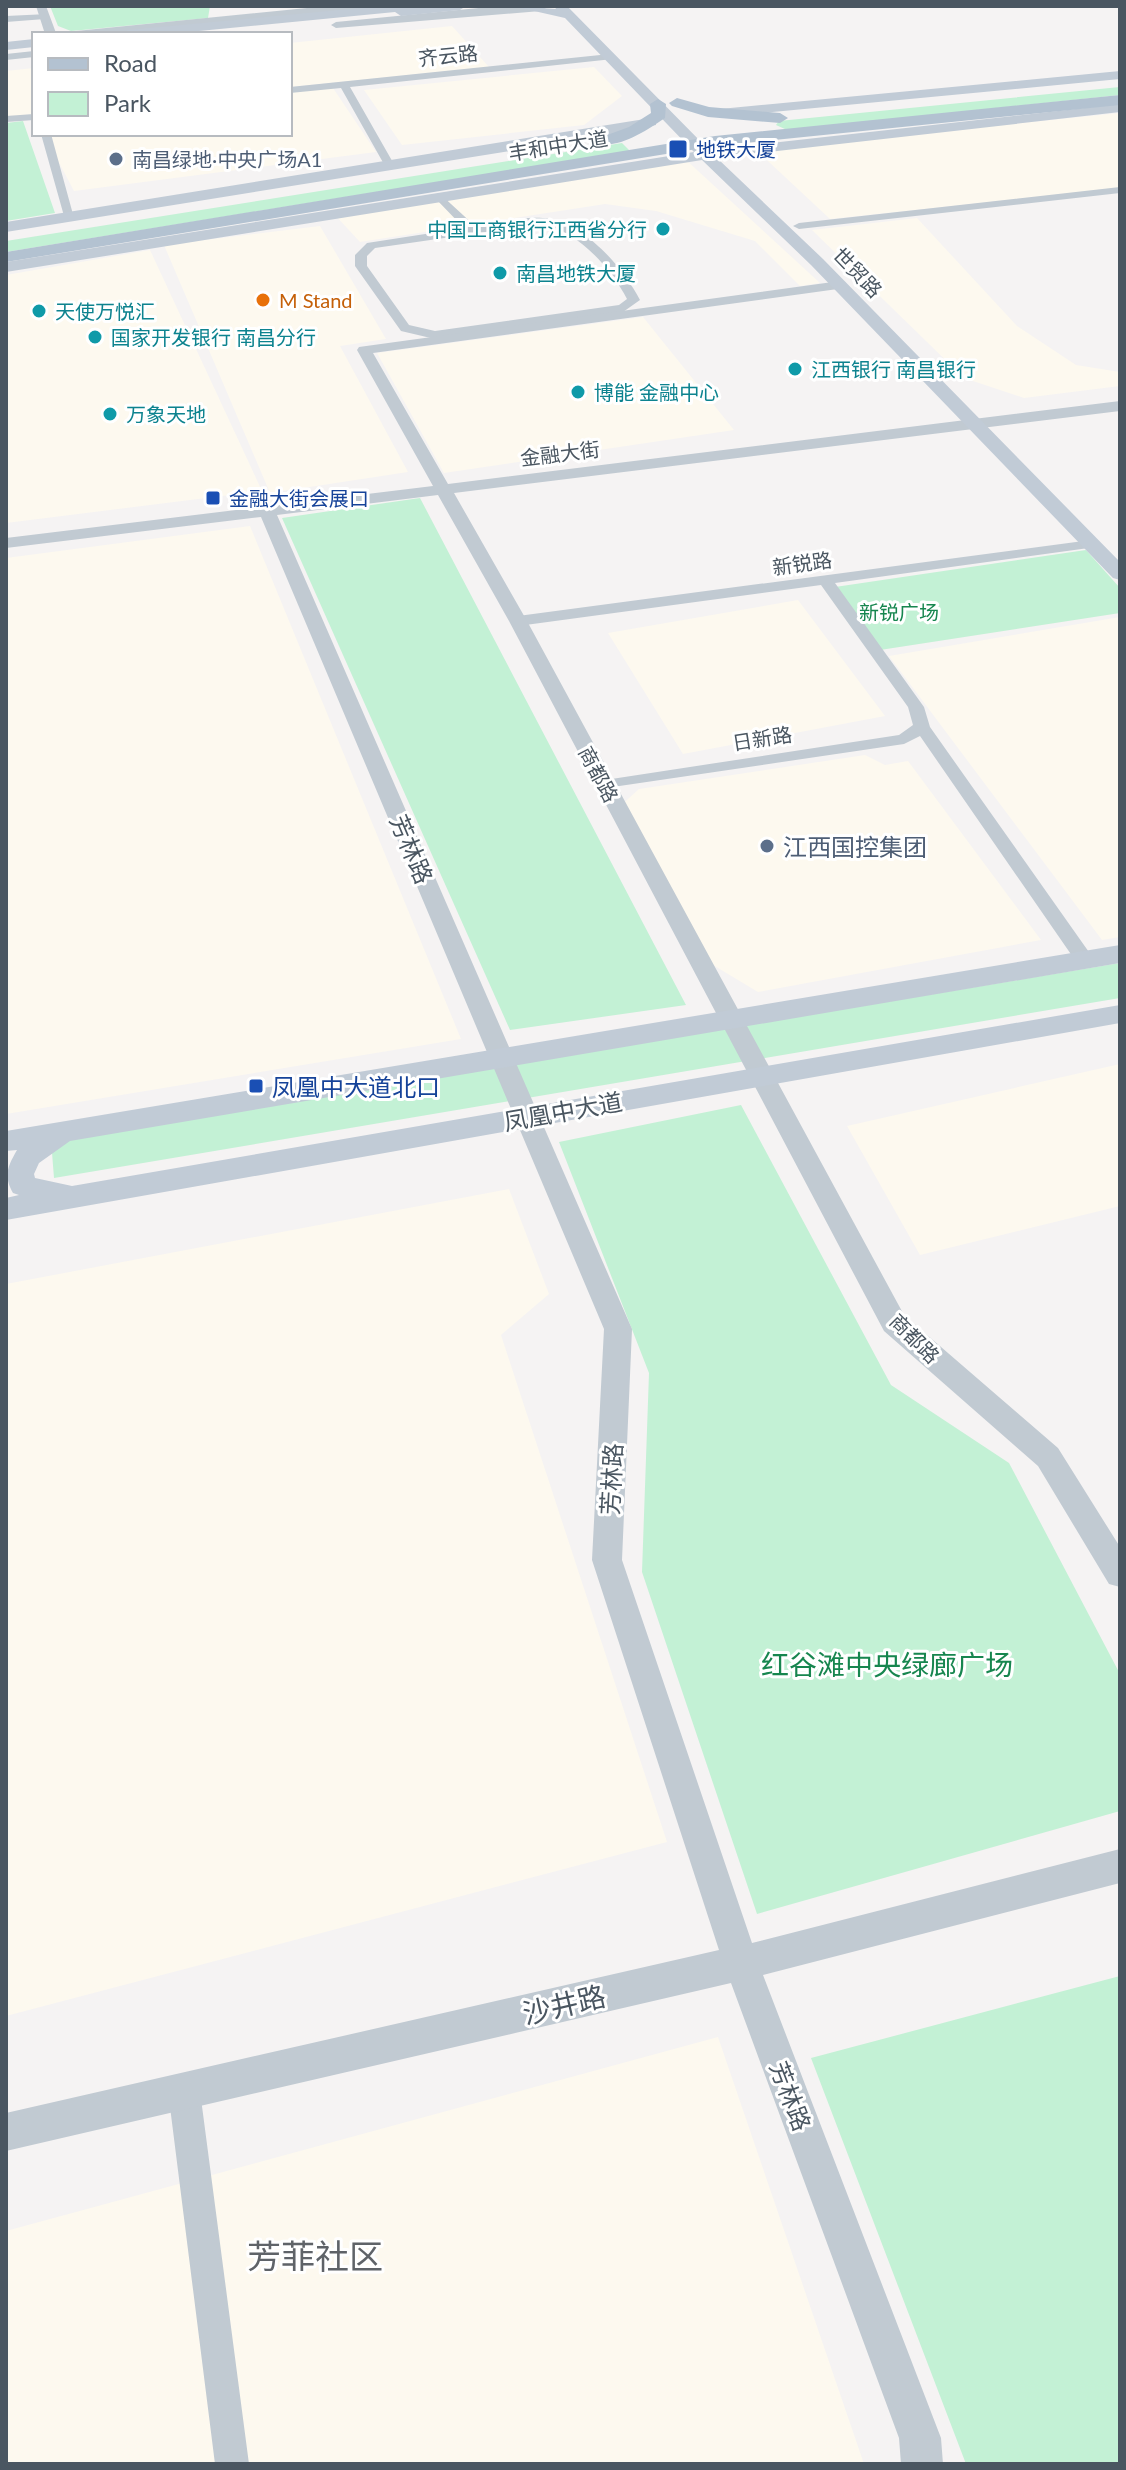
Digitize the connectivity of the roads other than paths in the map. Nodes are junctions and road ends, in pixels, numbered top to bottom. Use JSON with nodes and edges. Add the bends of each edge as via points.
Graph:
{"nodes":[{"id":1,"x":222,"y":6,"type":"edge"},
{"id":2,"x":361,"y":6,"type":"edge"},
{"id":3,"x":421,"y":6,"type":"edge"},
{"id":4,"x":460,"y":6,"type":"edge"},
{"id":5,"x":518,"y":6,"type":"edge"},
{"id":6,"x":541,"y":8,"type":"junction"},
{"id":7,"x":570,"y":9,"type":"edge"},
{"id":8,"x":43,"y":11,"type":"edge"},
{"id":9,"x":6,"y":19,"type":"edge"},
{"id":10,"x":235,"y":28,"type":"edge"},
{"id":11,"x":50,"y":32,"type":"edge"},
{"id":12,"x":119,"y":32,"type":"edge"},
{"id":13,"x":164,"y":32,"type":"edge"},
{"id":14,"x":190,"y":32,"type":"edge"},
{"id":15,"x":32,"y":36,"type":"edge"},
{"id":16,"x":6,"y":39,"type":"edge"},
{"id":17,"x":32,"y":45,"type":"edge"},
{"id":18,"x":6,"y":48,"type":"edge"},
{"id":19,"x":32,"y":54,"type":"edge"},
{"id":20,"x":6,"y":57,"type":"edge"},
{"id":21,"x":610,"y":57,"type":"junction"},
{"id":22,"x":1120,"y":75,"type":"edge"},
{"id":23,"x":1120,"y":83,"type":"edge"},
{"id":24,"x":344,"y":85,"type":"junction"},
{"id":25,"x":292,"y":90,"type":"edge"},
{"id":26,"x":1120,"y":100,"type":"edge"},
{"id":27,"x":677,"y":103,"type":"junction"},
{"id":28,"x":658,"y":104,"type":"junction"},
{"id":29,"x":1120,"y":108,"type":"edge"},
{"id":30,"x":717,"y":113,"type":"junction"},
{"id":31,"x":32,"y":117,"type":"edge"},
{"id":32,"x":780,"y":118,"type":"junction"},
{"id":33,"x":6,"y":119,"type":"edge"},
{"id":34,"x":651,"y":122,"type":"junction"},
{"id":35,"x":700,"y":127,"type":"junction"},
{"id":36,"x":681,"y":129,"type":"junction"},
{"id":37,"x":47,"y":136,"type":"edge"},
{"id":38,"x":605,"y":141,"type":"junction"},
{"id":39,"x":710,"y":148,"type":"junction"},
{"id":40,"x":390,"y":166,"type":"junction"},
{"id":41,"x":1120,"y":190,"type":"edge"},
{"id":42,"x":439,"y":196,"type":"junction"},
{"id":43,"x":70,"y":216,"type":"junction"},
{"id":44,"x":799,"y":226,"type":"junction"},
{"id":45,"x":6,"y":227,"type":"edge"},
{"id":46,"x":472,"y":230,"type":"junction"},
{"id":47,"x":6,"y":236,"type":"edge"},
{"id":48,"x":6,"y":257,"type":"edge"},
{"id":49,"x":6,"y":267,"type":"edge"},
{"id":50,"x":840,"y":285,"type":"junction"},
{"id":51,"x":1120,"y":394,"type":"edge"},
{"id":52,"x":1120,"y":406,"type":"edge"},
{"id":53,"x":979,"y":417,"type":"junction"},
{"id":54,"x":440,"y":483,"type":"junction"},
{"id":55,"x":1068,"y":495,"type":"dead end"},
{"id":56,"x":267,"y":511,"type":"junction"},
{"id":57,"x":6,"y":531,"type":"edge"},
{"id":58,"x":6,"y":543,"type":"edge"},
{"id":59,"x":1091,"y":544,"type":"junction"},
{"id":60,"x":1120,"y":574,"type":"edge"},
{"id":61,"x":825,"y":580,"type":"junction"},
{"id":62,"x":518,"y":621,"type":"junction"},
{"id":63,"x":922,"y":727,"type":"junction"},
{"id":64,"x":605,"y":785,"type":"junction"},
{"id":65,"x":1120,"y":954,"type":"edge"},
{"id":66,"x":1084,"y":959,"type":"junction"},
{"id":67,"x":1120,"y":1014,"type":"edge"},
{"id":68,"x":729,"y":1019,"type":"junction"},
{"id":69,"x":502,"y":1058,"type":"junction"},
{"id":70,"x":759,"y":1077,"type":"junction"},
{"id":71,"x":528,"y":1118,"type":"junction"},
{"id":72,"x":71,"y":1130,"type":"junction"},
{"id":73,"x":6,"y":1141,"type":"edge"},
{"id":74,"x":92,"y":1194,"type":"junction"},
{"id":75,"x":6,"y":1209,"type":"edge"},
{"id":76,"x":1120,"y":1574,"type":"edge"},
{"id":77,"x":1120,"y":1866,"type":"edge"},
{"id":78,"x":741,"y":1963,"type":"junction"},
{"id":79,"x":184,"y":2091,"type":"junction"},
{"id":80,"x":6,"y":2132,"type":"edge"},
{"id":81,"x":232,"y":2464,"type":"edge"},
{"id":82,"x":922,"y":2464,"type":"edge"}],
"edges":[{"from":1,"to":10,"type":"street"},
{"from":2,"to":10,"type":"street"},
{"from":3,"to":10,"type":"main road"},
{"from":4,"to":10,"type":"main road"},
{"from":5,"to":6,"type":"main road"},
{"from":6,"to":7,"type":"main road"},
{"from":6,"to":10,"type":"street"},
{"from":7,"to":21,"type":"main road","name":"世贸路"},
{"from":7,"to":27,"type":"main road","name":"世贸路"},
{"from":8,"to":9,"type":"street"},
{"from":8,"to":11,"type":"street"},
{"from":10,"to":12,"type":"street"},
{"from":10,"to":13,"type":"main road"},
{"from":10,"to":14,"type":"main road"},
{"from":15,"to":16,"type":"street"},
{"from":17,"to":18,"type":"main road"},
{"from":19,"to":20,"type":"street"},
{"from":21,"to":24,"type":"street","name":"齐云路"},
{"from":21,"to":28,"type":"main road","name":"世贸路"},
{"from":22,"to":30,"type":"main road"},
{"from":23,"to":32,"type":"main road","name":"丰和中大道"},
{"from":24,"to":25,"type":"street","name":"齐云路"},
{"from":24,"to":40,"type":"street"},
{"from":26,"to":39,"type":"main road","name":"丰和中大道"},
{"from":27,"to":30,"type":"main road"},
{"from":27,"to":35,"type":"main road","name":"世贸路"},
{"from":28,"to":34,"type":"main road","via":[[659,115]]},
{"from":28,"to":36,"type":"main road","name":"世贸路"},
{"from":29,"to":39,"type":"main road"},
{"from":30,"to":32,"type":"main road"},
{"from":31,"to":33,"type":"street"},
{"from":32,"to":35,"type":"main road","name":"丰和中大道"},
{"from":34,"to":38,"type":"main road"},
{"from":34,"to":40,"type":"main road"},
{"from":35,"to":36,"type":"main road","name":"丰和中大道"},
{"from":35,"to":39,"type":"main road","name":"世贸路"},
{"from":36,"to":38,"type":"main road","name":"丰和中大道"},
{"from":36,"to":39,"type":"main road","name":"世贸路"},
{"from":37,"to":43,"type":"street"},
{"from":38,"to":47,"type":"main road","name":"丰和中大道"},
{"from":39,"to":42,"type":"main road"},
{"from":39,"to":44,"type":"main road","name":"世贸路"},
{"from":39,"to":48,"type":"main road","name":"丰和中大道"},
{"from":39,"to":50,"type":"main road","name":"世贸路"},
{"from":40,"to":43,"type":"main road"},
{"from":41,"to":44,"type":"street"},
{"from":42,"to":46,"type":"street"},
{"from":42,"to":49,"type":"main road"},
{"from":43,"to":45,"type":"main road"},
{"from":44,"to":53,"type":"main road","name":"世贸路"},
{"from":46,"to":46,"type":"street","via":[[371,245],[361,255],[361,266],[405,328],[435,335],[623,308],[634,300],[579,233],[561,223],[548,220]]},
{"from":50,"to":53,"type":"main road","name":"世贸路"},
{"from":50,"to":54,"type":"street","name":"商都路","via":[[364,350]]},
{"from":51,"to":53,"type":"street","name":"金融大街"},
{"from":52,"to":53,"type":"street","name":"金融大街"},
{"from":53,"to":54,"type":"street","name":"金融大街"},
{"from":53,"to":55,"type":"main road","name":"世贸路"},
{"from":53,"to":59,"type":"main road","name":"世贸路"},
{"from":54,"to":56,"type":"street","name":"金融大街"},
{"from":54,"to":57,"type":"street","name":"金融大街"},
{"from":54,"to":62,"type":"street","name":"商都路"},
{"from":56,"to":58,"type":"street","name":"金融大街"},
{"from":56,"to":69,"type":"street","name":"芳林路"},
{"from":59,"to":60,"type":"main road","name":"世贸路"},
{"from":59,"to":61,"type":"street","name":"新锐路"},
{"from":61,"to":62,"type":"street","name":"新锐路"},
{"from":61,"to":63,"type":"street","via":[[916,707]]},
{"from":62,"to":64,"type":"street","name":"商都路"},
{"from":63,"to":64,"type":"street","name":"日新路","via":[[904,739]]},
{"from":63,"to":66,"type":"street"},
{"from":64,"to":68,"type":"street","name":"商都路"},
{"from":65,"to":66,"type":"main road"},
{"from":66,"to":68,"type":"main road"},
{"from":67,"to":70,"type":"main road","name":"凤凰中大道"},
{"from":68,"to":69,"type":"main road"},
{"from":68,"to":70,"type":"street","name":"商都路"},
{"from":69,"to":71,"type":"street","name":"芳林路"},
{"from":69,"to":72,"type":"main road"},
{"from":70,"to":71,"type":"main road","name":"凤凰中大道"},
{"from":70,"to":76,"type":"street","name":"商都路","via":[[894,1323],[1048,1457]]},
{"from":71,"to":74,"type":"main road","name":"凤凰中大道"},
{"from":71,"to":78,"type":"street","name":"芳林路","via":[[618,1329],[607,1560]]},
{"from":72,"to":73,"type":"main road"},
{"from":72,"to":74,"type":"main road","via":[[28,1156],[21,1164],[20,1181],[43,1193]]},
{"from":74,"to":75,"type":"main road","name":"凤凰中大道"},
{"from":77,"to":78,"type":"street","name":"沙井路"},
{"from":78,"to":79,"type":"street","name":"沙井路"},
{"from":78,"to":82,"type":"street","name":"芳林路","via":[[920,2438]]},
{"from":79,"to":80,"type":"street","name":"沙井路"},
{"from":79,"to":81,"type":"street"}]}
